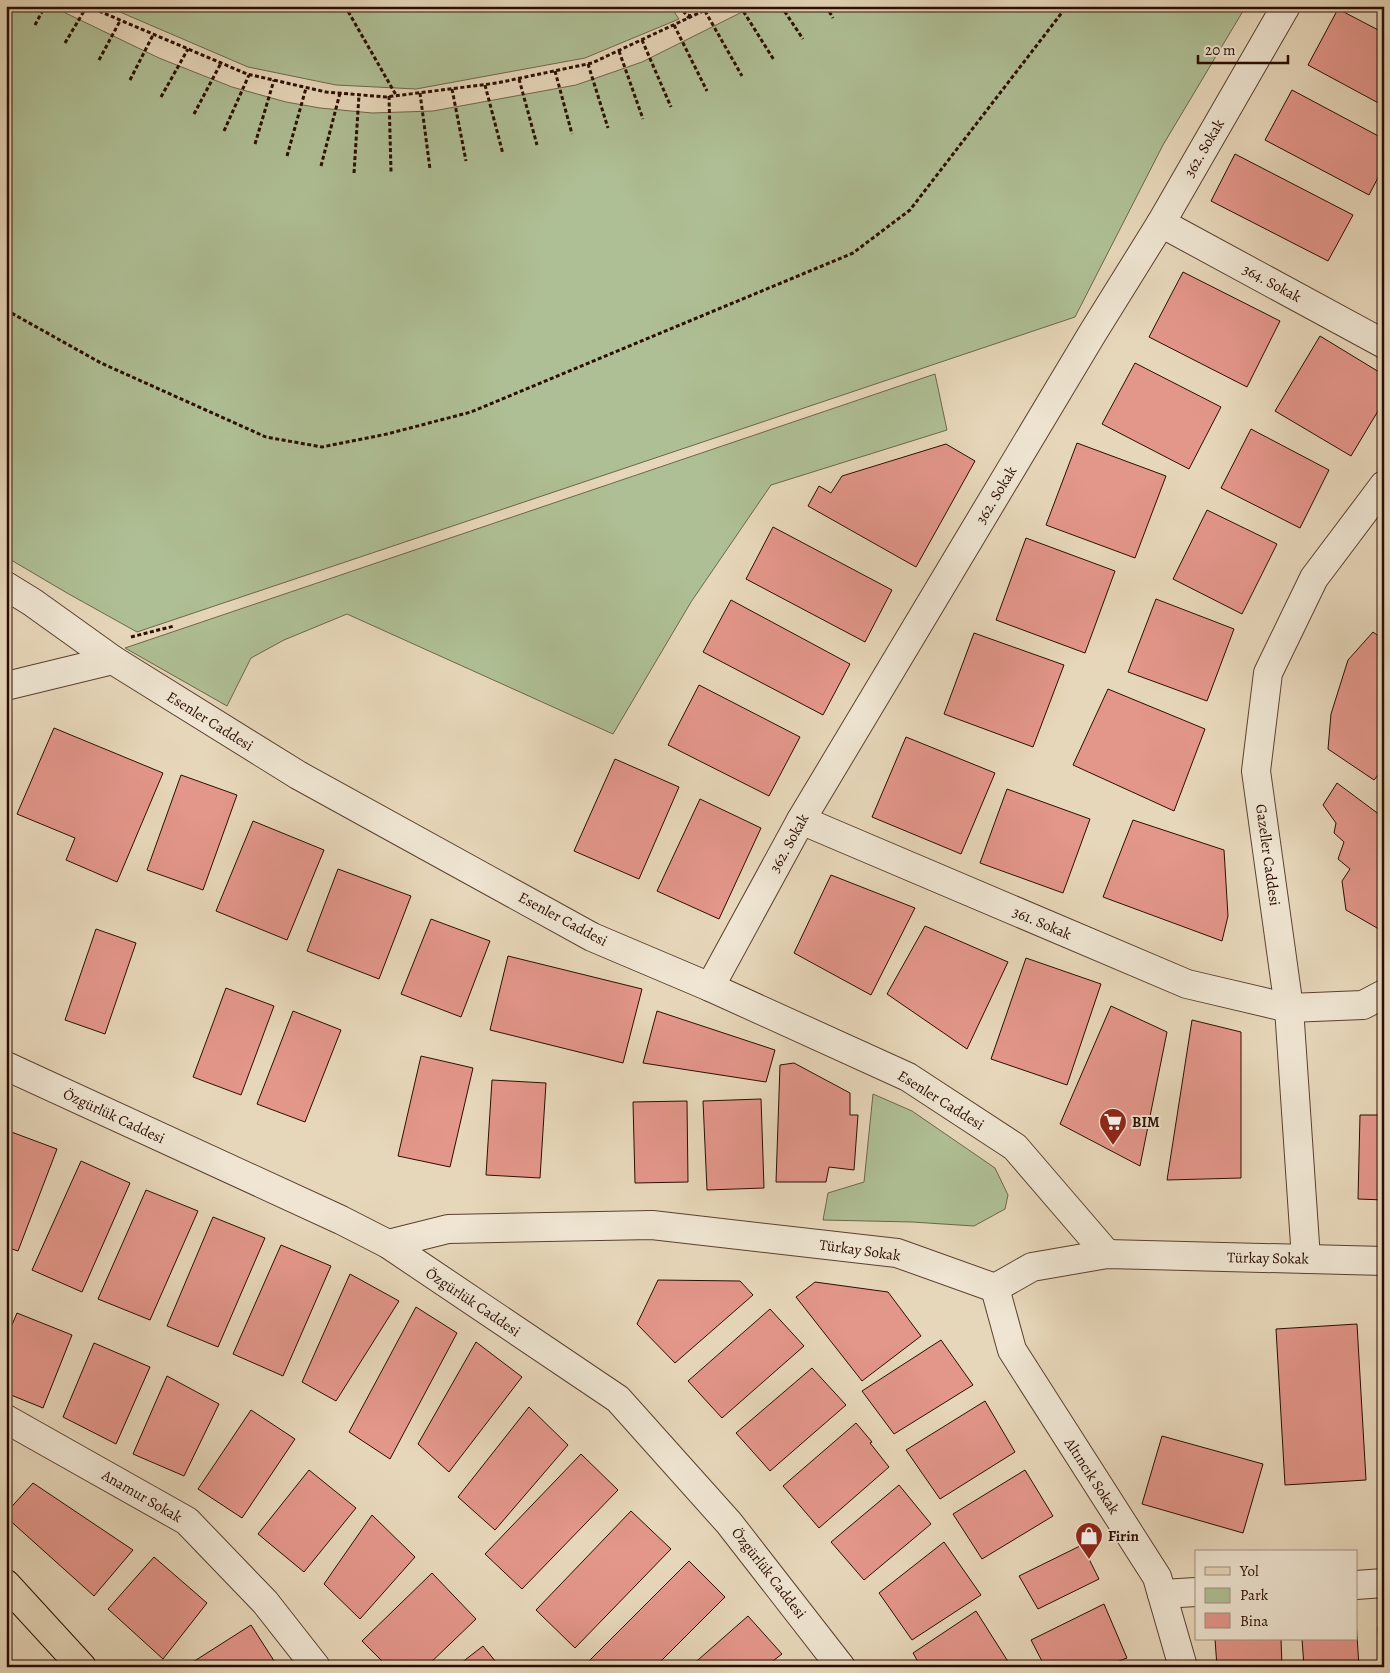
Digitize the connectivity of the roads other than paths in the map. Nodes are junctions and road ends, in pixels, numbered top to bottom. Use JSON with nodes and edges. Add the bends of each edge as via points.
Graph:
{"nodes":[{"id":1,"x":1286,"y":6,"type":"edge"},
{"id":2,"x":1161,"y":223,"type":"junction"},
{"id":3,"x":1384,"y":344,"type":"edge"},
{"id":4,"x":1384,"y":485,"type":"edge"},
{"id":5,"x":6,"y":586,"type":"edge"},
{"id":6,"x":119,"y":649,"type":"junction"},
{"id":7,"x":6,"y":686,"type":"edge"},
{"id":8,"x":801,"y":820,"type":"junction"},
{"id":9,"x":710,"y":987,"type":"junction"},
{"id":10,"x":1384,"y":994,"type":"edge"},
{"id":11,"x":1289,"y":1008,"type":"junction"},
{"id":12,"x":6,"y":1066,"type":"edge"},
{"id":13,"x":388,"y":1244,"type":"junction"},
{"id":14,"x":1107,"y":1254,"type":"junction"},
{"id":15,"x":1306,"y":1259,"type":"junction"},
{"id":16,"x":1384,"y":1261,"type":"edge"},
{"id":17,"x":995,"y":1288,"type":"junction"},
{"id":18,"x":6,"y":1419,"type":"edge"},
{"id":19,"x":1384,"y":1583,"type":"edge"},
{"id":20,"x":6,"y":1584,"type":"edge"},
{"id":21,"x":1358,"y":1585,"type":"edge"},
{"id":22,"x":1195,"y":1592,"type":"edge"},
{"id":23,"x":1162,"y":1594,"type":"junction"},
{"id":24,"x":82,"y":1667,"type":"edge"},
{"id":25,"x":316,"y":1667,"type":"edge"},
{"id":26,"x":841,"y":1667,"type":"edge"},
{"id":27,"x":1183,"y":1667,"type":"edge"}],
"edges":[{"from":1,"to":2,"type":"street","name":"362. Sokak"},
{"from":2,"to":3,"type":"street","name":"364. Sokak"},
{"from":2,"to":8,"type":"street","name":"362. Sokak"},
{"from":4,"to":11,"type":"street","name":"Gazeller Caddesi","via":[[1314,578],[1268,673],[1256,771]]},
{"from":5,"to":6,"type":"street","name":"Esenler Caddesi"},
{"from":6,"to":7,"type":"street"},
{"from":6,"to":9,"type":"street","name":"Esenler Caddesi","via":[[298,775],[592,937]]},
{"from":8,"to":9,"type":"street","name":"362. Sokak"},
{"from":8,"to":11,"type":"street","name":"361. Sokak","via":[[1187,984]]},
{"from":9,"to":14,"type":"street","name":"Esenler Caddesi","via":[[908,1077],[1016,1147]]},
{"from":10,"to":11,"type":"street","name":"361. Sokak","via":[[1364,1005]]},
{"from":11,"to":15,"type":"street","name":"Gazeller Caddesi"},
{"from":12,"to":13,"type":"street","name":"Özgürlük Caddesi"},
{"from":13,"to":17,"type":"street","name":"Türkay Sokak","via":[[448,1229],[652,1225],[897,1253]]},
{"from":13,"to":26,"type":"street","name":"Özgürlük Caddesi","via":[[618,1399],[729,1523]]},
{"from":14,"to":15,"type":"street","name":"Türkay Sokak"},
{"from":14,"to":17,"type":"street","name":"Türkay Sokak","via":[[1032,1267]]},
{"from":15,"to":16,"type":"street","name":"Türkay Sokak"},
{"from":17,"to":23,"type":"street","name":"Altıncık Sokak","via":[[1012,1350],[1157,1577]]},
{"from":18,"to":25,"type":"street","name":"Anamur Sokak","via":[[187,1521],[265,1602]]},
{"from":19,"to":21,"type":"street"},
{"from":20,"to":24,"type":"main road"},
{"from":22,"to":23,"type":"street"},
{"from":23,"to":27,"type":"street","name":"Altıncık Sokak"}]}
